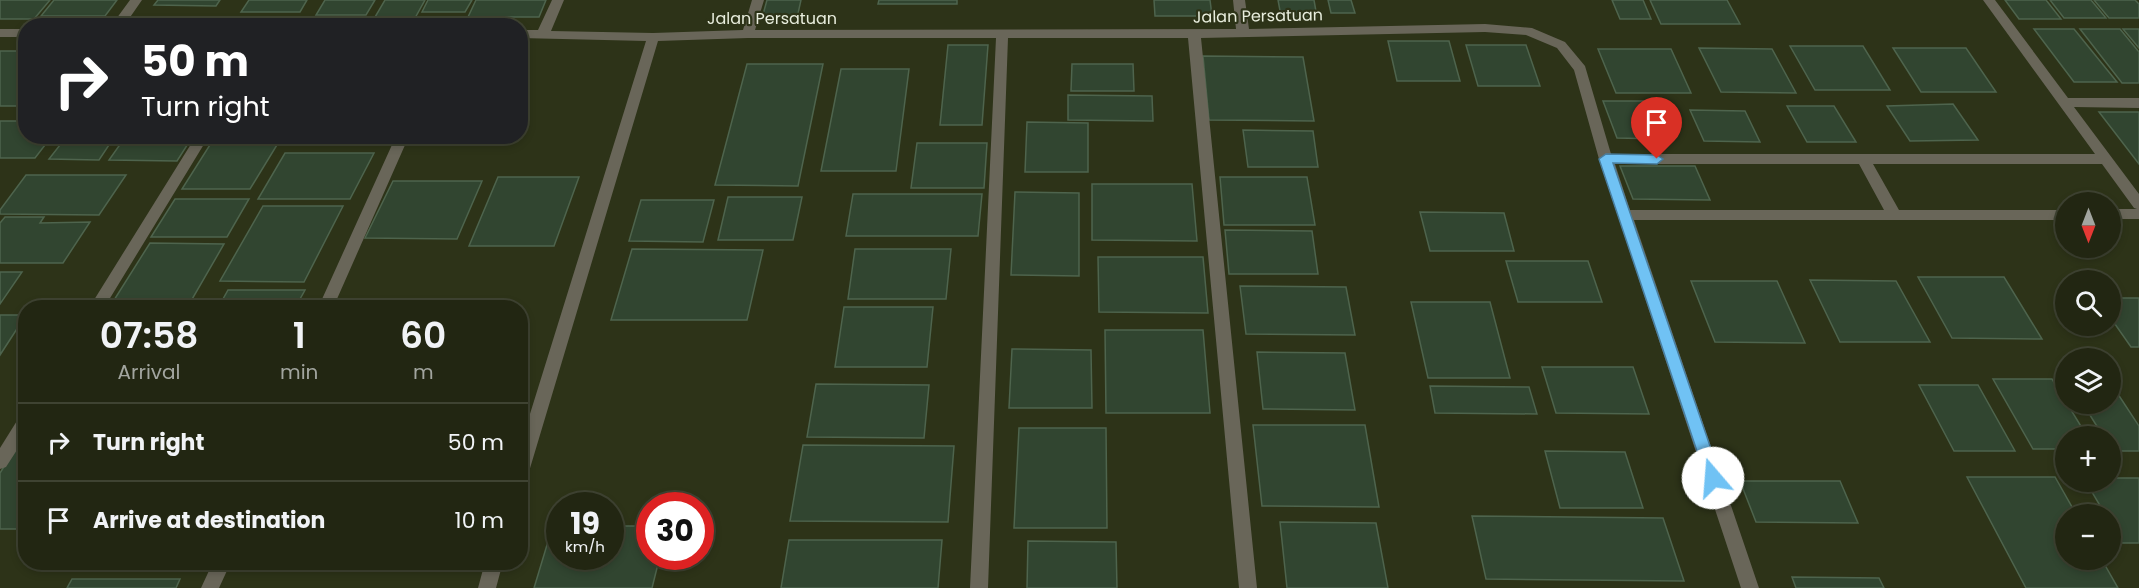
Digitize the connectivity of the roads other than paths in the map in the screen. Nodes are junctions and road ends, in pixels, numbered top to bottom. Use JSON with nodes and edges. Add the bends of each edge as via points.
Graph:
{"nodes":[{"id":1,"x":136,"y":0,"type":"edge"},
{"id":2,"x":558,"y":0,"type":"edge"},
{"id":3,"x":758,"y":0,"type":"edge"},
{"id":4,"x":1239,"y":0,"type":"edge"},
{"id":5,"x":1989,"y":0,"type":"edge"},
{"id":6,"x":123,"y":18,"type":"edge"},
{"id":7,"x":18,"y":33,"type":"edge"},
{"id":8,"x":1243,"y":33,"type":"junction"},
{"id":9,"x":1,"y":34,"type":"edge"},
{"id":10,"x":528,"y":34,"type":"edge"},
{"id":11,"x":543,"y":34,"type":"junction"},
{"id":12,"x":748,"y":34,"type":"junction"},
{"id":13,"x":1002,"y":34,"type":"junction"},
{"id":14,"x":1194,"y":34,"type":"junction"},
{"id":15,"x":653,"y":37,"type":"junction"},
{"id":16,"x":2066,"y":102,"type":"junction"},
{"id":17,"x":2139,"y":103,"type":"edge"},
{"id":18,"x":198,"y":144,"type":"edge"},
{"id":19,"x":399,"y":144,"type":"edge"},
{"id":20,"x":1606,"y":159,"type":"junction"},
{"id":21,"x":1863,"y":159,"type":"junction"},
{"id":22,"x":2109,"y":159,"type":"junction"},
{"id":23,"x":2139,"y":204,"type":"edge"},
{"id":24,"x":1894,"y":214,"type":"junction"},
{"id":25,"x":2121,"y":214,"type":"edge"},
{"id":26,"x":2139,"y":214,"type":"edge"},
{"id":27,"x":1626,"y":215,"type":"junction"},
{"id":28,"x":2055,"y":215,"type":"edge"},
{"id":29,"x":101,"y":300,"type":"edge"},
{"id":30,"x":329,"y":300,"type":"edge"},
{"id":31,"x":18,"y":434,"type":"edge"},
{"id":32,"x":528,"y":449,"type":"edge"},
{"id":33,"x":0,"y":462,"type":"edge"},
{"id":34,"x":218,"y":570,"type":"edge"},
{"id":35,"x":492,"y":570,"type":"edge"},
{"id":36,"x":210,"y":588,"type":"edge"},
{"id":37,"x":487,"y":588,"type":"edge"},
{"id":38,"x":979,"y":588,"type":"edge"},
{"id":39,"x":1248,"y":588,"type":"edge"},
{"id":40,"x":1750,"y":588,"type":"edge"}],
"edges":[{"from":1,"to":6,"type":"street"},
{"from":2,"to":11,"type":"street"},
{"from":3,"to":12,"type":"street"},
{"from":4,"to":8,"type":"street"},
{"from":5,"to":16,"type":"street"},
{"from":7,"to":9,"type":"street"},
{"from":8,"to":14,"type":"street","name":"Jalan Persatuan"},
{"from":8,"to":20,"type":"street","name":"Jalan Persatuan","via":[[1485,28],[1528,31],[1561,45],[1580,69]]},
{"from":10,"to":11,"type":"street","name":"Jalan Persatuan"},
{"from":11,"to":15,"type":"street","name":"Jalan Persatuan"},
{"from":12,"to":13,"type":"street","name":"Jalan Persatuan"},
{"from":12,"to":15,"type":"street","name":"Jalan Persatuan"},
{"from":13,"to":14,"type":"street","name":"Jalan Persatuan"},
{"from":13,"to":38,"type":"street"},
{"from":14,"to":39,"type":"street"},
{"from":15,"to":32,"type":"street"},
{"from":16,"to":17,"type":"street"},
{"from":16,"to":22,"type":"street"},
{"from":18,"to":29,"type":"street"},
{"from":19,"to":30,"type":"street"},
{"from":20,"to":21,"type":"street"},
{"from":20,"to":27,"type":"street","name":"Jalan Persatuan"},
{"from":21,"to":22,"type":"street"},
{"from":21,"to":24,"type":"street"},
{"from":22,"to":23,"type":"street"},
{"from":24,"to":27,"type":"street"},
{"from":24,"to":28,"type":"street"},
{"from":25,"to":26,"type":"street"},
{"from":27,"to":40,"type":"street","name":"Jalan Persatuan"},
{"from":31,"to":33,"type":"street"},
{"from":34,"to":36,"type":"street"},
{"from":35,"to":37,"type":"street"}]}
